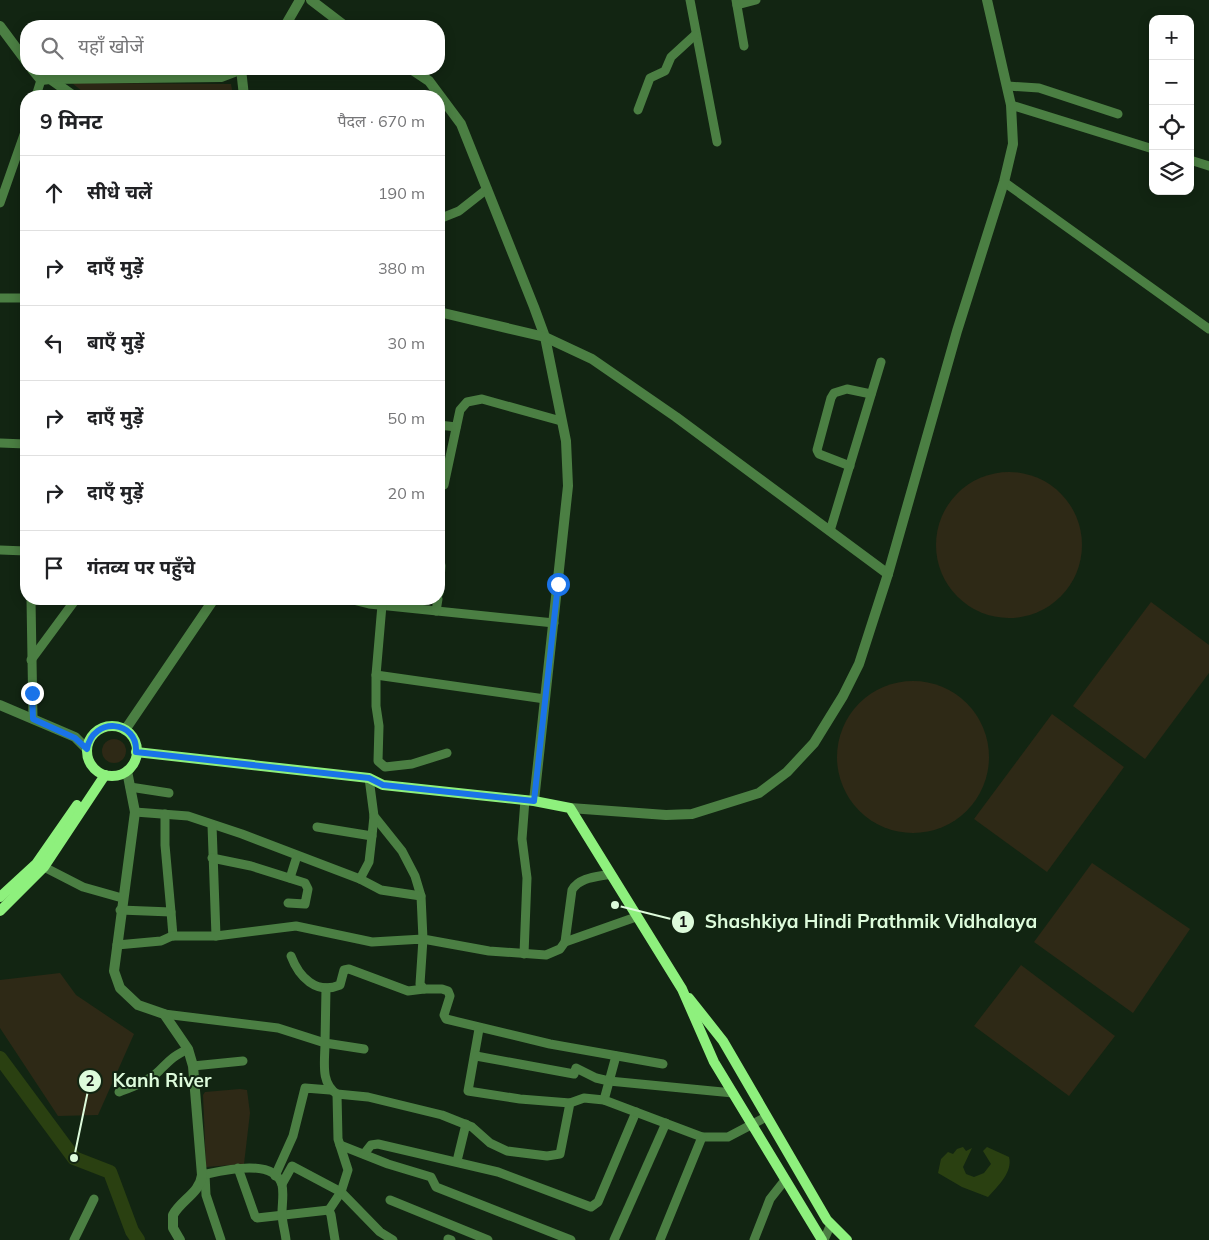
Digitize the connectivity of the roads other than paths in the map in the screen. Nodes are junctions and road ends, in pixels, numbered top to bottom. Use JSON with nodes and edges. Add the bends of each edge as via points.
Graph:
{"nodes":[{"id":1,"x":300,"y":0,"type":"edge"},
{"id":2,"x":311,"y":0,"type":"edge"},
{"id":3,"x":690,"y":0,"type":"edge"},
{"id":4,"x":756,"y":0,"type":"edge"},
{"id":5,"x":987,"y":0,"type":"edge"},
{"id":6,"x":736,"y":2,"type":"edge"},
{"id":7,"x":288,"y":20,"type":"edge"},
{"id":8,"x":337,"y":20,"type":"edge"},
{"id":9,"x":0,"y":26,"type":"edge"},
{"id":10,"x":695,"y":35,"type":"junction"},
{"id":11,"x":744,"y":46,"type":"dead end"},
{"id":12,"x":20,"y":52,"type":"edge"},
{"id":13,"x":40,"y":75,"type":"edge"},
{"id":14,"x":226,"y":75,"type":"edge"},
{"id":15,"x":242,"y":75,"type":"edge"},
{"id":16,"x":421,"y":75,"type":"edge"},
{"id":17,"x":45,"y":79,"type":"junction"},
{"id":18,"x":1008,"y":86,"type":"junction"},
{"id":19,"x":39,"y":90,"type":"edge"},
{"id":20,"x":64,"y":90,"type":"edge"},
{"id":21,"x":243,"y":90,"type":"edge"},
{"id":22,"x":437,"y":90,"type":"edge"},
{"id":23,"x":445,"y":101,"type":"edge"},
{"id":24,"x":1011,"y":105,"type":"junction"},
{"id":25,"x":638,"y":110,"type":"dead end"},
{"id":26,"x":1118,"y":114,"type":"dead end"},
{"id":27,"x":717,"y":142,"type":"dead end"},
{"id":28,"x":20,"y":146,"type":"edge"},
{"id":29,"x":1149,"y":148,"type":"edge"},
{"id":30,"x":1194,"y":161,"type":"edge"},
{"id":31,"x":1209,"y":166,"type":"edge"},
{"id":32,"x":1004,"y":182,"type":"junction"},
{"id":33,"x":487,"y":189,"type":"junction"},
{"id":34,"x":0,"y":203,"type":"edge"},
{"id":35,"x":445,"y":216,"type":"edge"},
{"id":36,"x":0,"y":298,"type":"edge"},
{"id":37,"x":20,"y":298,"type":"edge"},
{"id":38,"x":445,"y":313,"type":"edge"},
{"id":39,"x":1209,"y":328,"type":"edge"},
{"id":40,"x":545,"y":337,"type":"junction"},
{"id":41,"x":881,"y":362,"type":"dead end"},
{"id":42,"x":871,"y":394,"type":"junction"},
{"id":43,"x":561,"y":421,"type":"junction"},
{"id":44,"x":445,"y":426,"type":"edge"},
{"id":45,"x":456,"y":427,"type":"junction"},
{"id":46,"x":0,"y":444,"type":"edge"},
{"id":47,"x":20,"y":444,"type":"edge"},
{"id":48,"x":850,"y":466,"type":"junction"},
{"id":49,"x":445,"y":480,"type":"edge"},
{"id":50,"x":830,"y":531,"type":"junction"},
{"id":51,"x":0,"y":550,"type":"edge"},
{"id":52,"x":20,"y":551,"type":"edge"},
{"id":53,"x":888,"y":574,"type":"junction"},
{"id":54,"x":31,"y":605,"type":"edge"},
{"id":55,"x":72,"y":605,"type":"edge"},
{"id":56,"x":210,"y":605,"type":"edge"},
{"id":57,"x":382,"y":605,"type":"joint"},
{"id":58,"x":437,"y":605,"type":"edge"},
{"id":59,"x":436,"y":611,"type":"junction"},
{"id":60,"x":554,"y":623,"type":"junction"},
{"id":61,"x":31,"y":660,"type":"junction"},
{"id":62,"x":376,"y":675,"type":"junction"},
{"id":63,"x":545,"y":699,"type":"junction"},
{"id":64,"x":0,"y":705,"type":"edge"},
{"id":65,"x":33,"y":719,"type":"junction"},
{"id":66,"x":125,"y":730,"type":"junction"},
{"id":67,"x":87,"y":749,"type":"junction"},
{"id":68,"x":136,"y":752,"type":"junction"},
{"id":69,"x":447,"y":753,"type":"dead end"},
{"id":70,"x":127,"y":771,"type":"junction"},
{"id":71,"x":102,"y":773,"type":"junction"},
{"id":72,"x":369,"y":778,"type":"junction"},
{"id":73,"x":130,"y":787,"type":"junction"},
{"id":74,"x":169,"y":793,"type":"dead end"},
{"id":75,"x":529,"y":801,"type":"junction"},
{"id":76,"x":570,"y":808,"type":"junction"},
{"id":77,"x":135,"y":812,"type":"junction"},
{"id":78,"x":165,"y":814,"type":"junction"},
{"id":79,"x":374,"y":816,"type":"junction"},
{"id":80,"x":212,"y":825,"type":"junction"},
{"id":81,"x":317,"y":827,"type":"dead end"},
{"id":82,"x":372,"y":836,"type":"junction"},
{"id":83,"x":297,"y":856,"type":"junction"},
{"id":84,"x":212,"y":858,"type":"junction"},
{"id":85,"x":44,"y":867,"type":"junction"},
{"id":86,"x":611,"y":874,"type":"junction"},
{"id":87,"x":290,"y":878,"type":"junction"},
{"id":88,"x":360,"y":879,"type":"junction"},
{"id":89,"x":421,"y":896,"type":"junction"},
{"id":90,"x":0,"y":897,"type":"edge"},
{"id":91,"x":122,"y":898,"type":"junction"},
{"id":92,"x":288,"y":903,"type":"dead end"},
{"id":93,"x":120,"y":910,"type":"junction"},
{"id":94,"x":0,"y":911,"type":"edge"},
{"id":95,"x":171,"y":912,"type":"junction"},
{"id":96,"x":636,"y":917,"type":"junction"},
{"id":97,"x":173,"y":936,"type":"junction"},
{"id":98,"x":216,"y":936,"type":"junction"},
{"id":99,"x":423,"y":939,"type":"junction"},
{"id":100,"x":565,"y":942,"type":"junction"},
{"id":101,"x":117,"y":945,"type":"junction"},
{"id":102,"x":524,"y":954,"type":"junction"},
{"id":103,"x":291,"y":956,"type":"dead end"},
{"id":104,"x":326,"y":988,"type":"junction"},
{"id":105,"x":424,"y":988,"type":"junction"},
{"id":106,"x":682,"y":990,"type":"junction"},
{"id":107,"x":164,"y":1014,"type":"junction"},
{"id":108,"x":479,"y":1029,"type":"junction"},
{"id":109,"x":324,"y":1043,"type":"junction"},
{"id":110,"x":188,"y":1049,"type":"junction"},
{"id":111,"x":364,"y":1049,"type":"dead end"},
{"id":112,"x":476,"y":1056,"type":"junction"},
{"id":113,"x":616,"y":1056,"type":"junction"},
{"id":114,"x":243,"y":1061,"type":"dead end"},
{"id":115,"x":663,"y":1064,"type":"dead end"},
{"id":116,"x":193,"y":1066,"type":"junction"},
{"id":117,"x":609,"y":1081,"type":"junction"},
{"id":118,"x":119,"y":1092,"type":"dead end"},
{"id":119,"x":333,"y":1092,"type":"junction"},
{"id":120,"x":733,"y":1093,"type":"junction"},
{"id":121,"x":604,"y":1100,"type":"junction"},
{"id":122,"x":570,"y":1103,"type":"junction"},
{"id":123,"x":636,"y":1112,"type":"junction"},
{"id":124,"x":766,"y":1117,"type":"junction"},
{"id":125,"x":666,"y":1123,"type":"junction"},
{"id":126,"x":466,"y":1124,"type":"junction"},
{"id":127,"x":751,"y":1125,"type":"junction"},
{"id":128,"x":702,"y":1137,"type":"junction"},
{"id":129,"x":340,"y":1145,"type":"junction"},
{"id":130,"x":364,"y":1154,"type":"junction"},
{"id":131,"x":457,"y":1161,"type":"junction"},
{"id":132,"x":238,"y":1168,"type":"junction"},
{"id":133,"x":203,"y":1174,"type":"junction"},
{"id":134,"x":275,"y":1176,"type":"junction"},
{"id":135,"x":785,"y":1180,"type":"junction"},
{"id":136,"x":282,"y":1184,"type":"junction"},
{"id":137,"x":341,"y":1192,"type":"junction"},
{"id":138,"x":94,"y":1199,"type":"dead end"},
{"id":139,"x":390,"y":1200,"type":"dead end"},
{"id":140,"x":328,"y":1210,"type":"junction"},
{"id":141,"x":282,"y":1216,"type":"junction"},
{"id":142,"x":831,"y":1224,"type":"junction"},
{"id":143,"x":821,"y":1238,"type":"edge"},
{"id":144,"x":74,"y":1240,"type":"edge"},
{"id":145,"x":180,"y":1240,"type":"edge"},
{"id":146,"x":221,"y":1240,"type":"edge"},
{"id":147,"x":286,"y":1240,"type":"edge"},
{"id":148,"x":335,"y":1240,"type":"edge"},
{"id":149,"x":393,"y":1240,"type":"edge"},
{"id":150,"x":488,"y":1240,"type":"edge"},
{"id":151,"x":572,"y":1240,"type":"edge"},
{"id":152,"x":614,"y":1240,"type":"edge"},
{"id":153,"x":660,"y":1240,"type":"edge"},
{"id":154,"x":754,"y":1240,"type":"edge"},
{"id":155,"x":847,"y":1240,"type":"edge"}],
"edges":[{"from":1,"to":7,"type":"street"},
{"from":2,"to":8,"type":"street"},
{"from":3,"to":10,"type":"street"},
{"from":4,"to":6,"type":"street"},
{"from":5,"to":18,"type":"street"},
{"from":6,"to":11,"type":"street"},
{"from":9,"to":12,"type":"street"},
{"from":10,"to":25,"type":"street","via":[[671,57],[665,71],[650,78]]},
{"from":10,"to":27,"type":"street"},
{"from":13,"to":17,"type":"street"},
{"from":14,"to":17,"type":"street"},
{"from":15,"to":21,"type":"street"},
{"from":16,"to":22,"type":"street"},
{"from":17,"to":19,"type":"street"},
{"from":17,"to":20,"type":"street"},
{"from":18,"to":24,"type":"street"},
{"from":18,"to":26,"type":"street","via":[[1039,88]]},
{"from":23,"to":33,"type":"street","via":[[461,124]]},
{"from":24,"to":29,"type":"street"},
{"from":24,"to":32,"type":"street","via":[[1014,144]]},
{"from":28,"to":34,"type":"street"},
{"from":30,"to":31,"type":"street"},
{"from":32,"to":39,"type":"street"},
{"from":32,"to":53,"type":"street"},
{"from":33,"to":35,"type":"street","via":[[458,211]]},
{"from":33,"to":40,"type":"street"},
{"from":36,"to":37,"type":"street"},
{"from":38,"to":40,"type":"street"},
{"from":40,"to":43,"type":"street"},
{"from":40,"to":50,"type":"street","via":[[592,359]]},
{"from":41,"to":42,"type":"street"},
{"from":42,"to":48,"type":"street"},
{"from":42,"to":48,"type":"street","via":[[848,389],[834,393],[831,398],[817,450],[819,454]]},
{"from":43,"to":45,"type":"street","via":[[482,399],[463,404]]},
{"from":43,"to":60,"type":"street","via":[[568,486]]},
{"from":44,"to":45,"type":"street"},
{"from":45,"to":49,"type":"street"},
{"from":46,"to":47,"type":"street"},
{"from":48,"to":50,"type":"street"},
{"from":50,"to":53,"type":"street"},
{"from":51,"to":52,"type":"street"},
{"from":53,"to":76,"type":"street","via":[[859,664],[843,696],[814,743],[787,772],[759,793],[692,814]]},
{"from":54,"to":61,"type":"street"},
{"from":55,"to":61,"type":"street"},
{"from":56,"to":66,"type":"street"},
{"from":57,"to":59,"type":"street"},
{"from":57,"to":62,"type":"street"},
{"from":58,"to":59,"type":"street"},
{"from":59,"to":60,"type":"street"},
{"from":60,"to":63,"type":"street"},
{"from":61,"to":65,"type":"street"},
{"from":62,"to":63,"type":"street"},
{"from":62,"to":69,"type":"street","via":[[377,756],[381,765],[412,764]]},
{"from":63,"to":75,"type":"street"},
{"from":64,"to":65,"type":"street"},
{"from":65,"to":67,"type":"street","via":[[75,738]]},
{"from":66,"to":67,"type":"main road","via":[[114,726],[98,730],[90,738]]},
{"from":66,"to":68,"type":"main road","via":[[133,738]]},
{"from":67,"to":71,"type":"main road","via":[[91,765]]},
{"from":68,"to":70,"type":"main road"},
{"from":68,"to":72,"type":"main road"},
{"from":70,"to":71,"type":"main road","via":[[116,775]]},
{"from":70,"to":73,"type":"street"},
{"from":71,"to":85,"type":"main road"},
{"from":71,"to":90,"type":"main road","via":[[36,864]]},
{"from":72,"to":75,"type":"main road","via":[[383,785]]},
{"from":72,"to":79,"type":"street"},
{"from":73,"to":74,"type":"street"},
{"from":73,"to":77,"type":"street"},
{"from":75,"to":76,"type":"main road"},
{"from":75,"to":102,"type":"street","via":[[522,839],[527,878]]},
{"from":76,"to":86,"type":"main road"},
{"from":77,"to":78,"type":"street"},
{"from":77,"to":91,"type":"street"},
{"from":78,"to":80,"type":"street","via":[[188,816]]},
{"from":78,"to":95,"type":"street"},
{"from":79,"to":82,"type":"street"},
{"from":79,"to":89,"type":"street","via":[[409,862]]},
{"from":80,"to":83,"type":"street"},
{"from":80,"to":84,"type":"street"},
{"from":81,"to":82,"type":"street"},
{"from":82,"to":88,"type":"street","via":[[368,862]]},
{"from":83,"to":87,"type":"street"},
{"from":83,"to":88,"type":"street"},
{"from":84,"to":87,"type":"street"},
{"from":84,"to":98,"type":"street"},
{"from":85,"to":91,"type":"street","via":[[83,886]]},
{"from":85,"to":94,"type":"main road"},
{"from":86,"to":96,"type":"main road"},
{"from":86,"to":100,"type":"street","via":[[576,884],[572,890]]},
{"from":87,"to":92,"type":"street","via":[[305,884],[308,889],[305,904]]},
{"from":88,"to":89,"type":"street","via":[[381,890]]},
{"from":89,"to":99,"type":"street"},
{"from":91,"to":93,"type":"street"},
{"from":93,"to":95,"type":"street"},
{"from":93,"to":101,"type":"street"},
{"from":95,"to":97,"type":"street"},
{"from":96,"to":100,"type":"street"},
{"from":96,"to":106,"type":"main road"},
{"from":97,"to":98,"type":"street"},
{"from":97,"to":101,"type":"street","via":[[160,941]]},
{"from":98,"to":99,"type":"street","via":[[296,926],[372,942]]},
{"from":99,"to":102,"type":"street"},
{"from":99,"to":105,"type":"street","via":[[419,980]]},
{"from":100,"to":102,"type":"street","via":[[560,949],[546,955]]},
{"from":101,"to":107,"type":"street","via":[[114,971],[120,988],[138,1004]]},
{"from":103,"to":104,"type":"street","via":[[297,970],[309,983]]},
{"from":104,"to":105,"type":"street","via":[[340,985],[344,970],[349,969],[408,991]]},
{"from":104,"to":109,"type":"street"},
{"from":105,"to":108,"type":"street","via":[[448,991],[450,996],[445,1018]]},
{"from":106,"to":120,"type":"main road","via":[[714,1062]]},
{"from":106,"to":124,"type":"main road","via":[[723,1041]]},
{"from":107,"to":109,"type":"street","via":[[278,1028]]},
{"from":107,"to":110,"type":"street"},
{"from":108,"to":112,"type":"street"},
{"from":108,"to":113,"type":"street"},
{"from":109,"to":111,"type":"street"},
{"from":109,"to":119,"type":"street","via":[[325,1080]]},
{"from":110,"to":116,"type":"street"},
{"from":110,"to":118,"type":"street","via":[[172,1057],[146,1080]]},
{"from":112,"to":117,"type":"street","via":[[574,1074],[576,1068]]},
{"from":112,"to":122,"type":"street","via":[[468,1091]]},
{"from":113,"to":115,"type":"street"},
{"from":113,"to":117,"type":"street"},
{"from":114,"to":116,"type":"street"},
{"from":116,"to":133,"type":"street"},
{"from":117,"to":120,"type":"street"},
{"from":117,"to":121,"type":"street"},
{"from":119,"to":126,"type":"street","via":[[442,1114]]},
{"from":119,"to":129,"type":"street"},
{"from":119,"to":134,"type":"street","via":[[305,1088],[293,1136]]},
{"from":120,"to":127,"type":"main road"},
{"from":121,"to":122,"type":"street","via":[[584,1098]]},
{"from":121,"to":123,"type":"street"},
{"from":122,"to":126,"type":"street","via":[[560,1154],[556,1155],[507,1151],[490,1143]]},
{"from":123,"to":125,"type":"street"},
{"from":123,"to":131,"type":"street","via":[[598,1202],[591,1207],[498,1172]]},
{"from":124,"to":127,"type":"street"},
{"from":124,"to":142,"type":"main road"},
{"from":125,"to":128,"type":"street"},
{"from":125,"to":152,"type":"street"},
{"from":126,"to":131,"type":"street"},
{"from":127,"to":128,"type":"street","via":[[728,1137]]},
{"from":127,"to":135,"type":"main road"},
{"from":128,"to":153,"type":"street"},
{"from":129,"to":130,"type":"street"},
{"from":129,"to":137,"type":"street","via":[[348,1170]]},
{"from":130,"to":131,"type":"street","via":[[371,1145],[378,1144]]},
{"from":130,"to":151,"type":"street","via":[[431,1177],[436,1187]]},
{"from":132,"to":133,"type":"street"},
{"from":132,"to":134,"type":"street","via":[[257,1168]]},
{"from":132,"to":141,"type":"street","via":[[255,1216]]},
{"from":133,"to":145,"type":"street","via":[[194,1192],[173,1215],[173,1228]]},
{"from":133,"to":146,"type":"street"},
{"from":134,"to":136,"type":"street"},
{"from":135,"to":143,"type":"main road"},
{"from":135,"to":154,"type":"street","via":[[770,1199]]},
{"from":136,"to":137,"type":"street","via":[[292,1166]]},
{"from":136,"to":141,"type":"street"},
{"from":137,"to":140,"type":"street"},
{"from":137,"to":149,"type":"street","via":[[380,1232]]},
{"from":138,"to":144,"type":"street"},
{"from":139,"to":150,"type":"street"},
{"from":140,"to":141,"type":"street"},
{"from":140,"to":148,"type":"street","via":[[332,1215]]},
{"from":141,"to":147,"type":"street"},
{"from":142,"to":143,"type":"street"},
{"from":142,"to":155,"type":"main road"}]}
